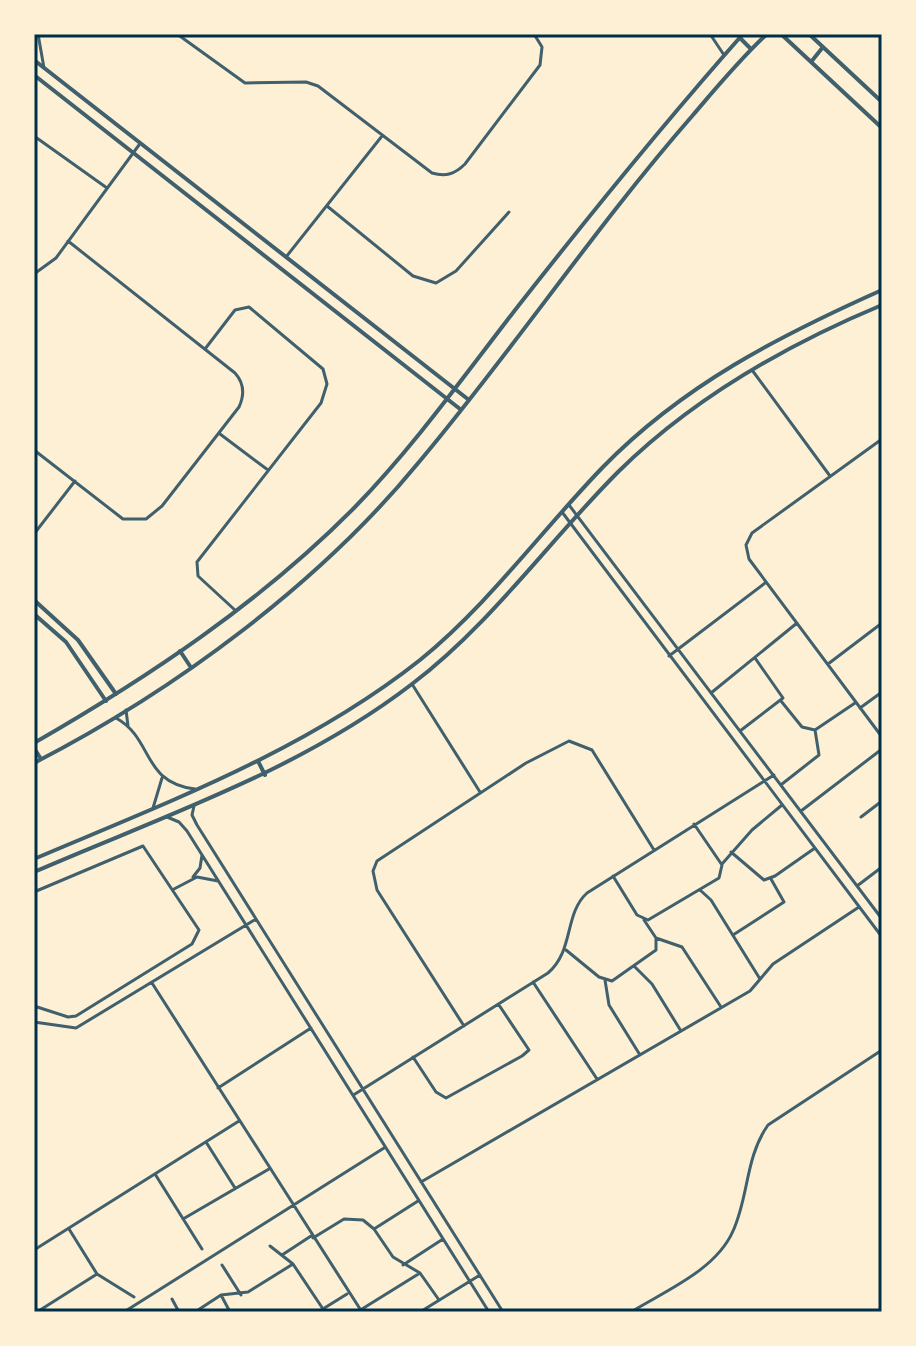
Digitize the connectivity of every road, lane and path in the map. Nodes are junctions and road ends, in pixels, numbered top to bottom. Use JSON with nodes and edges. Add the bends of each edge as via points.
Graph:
{"nodes":[{"id":1,"x":38,"y":34,"type":"edge"},
{"id":2,"x":177,"y":34,"type":"edge"},
{"id":3,"x":534,"y":34,"type":"edge"},
{"id":4,"x":710,"y":34,"type":"edge"},
{"id":5,"x":767,"y":34,"type":"edge"},
{"id":6,"x":781,"y":34,"type":"edge"},
{"id":7,"x":809,"y":34,"type":"edge"},
{"id":8,"x":742,"y":36,"type":"edge"},
{"id":9,"x":823,"y":47,"type":"junction"},
{"id":10,"x":751,"y":49,"type":"junction"},
{"id":11,"x":724,"y":55,"type":"junction"},
{"id":12,"x":34,"y":60,"type":"edge"},
{"id":13,"x":811,"y":62,"type":"junction"},
{"id":14,"x":44,"y":68,"type":"junction"},
{"id":15,"x":34,"y":75,"type":"edge"},
{"id":16,"x":882,"y":102,"type":"edge"},
{"id":17,"x":882,"y":128,"type":"edge"},
{"id":18,"x":34,"y":136,"type":"edge"},
{"id":19,"x":382,"y":136,"type":"junction"},
{"id":20,"x":140,"y":143,"type":"junction"},
{"id":21,"x":133,"y":153,"type":"junction"},
{"id":22,"x":107,"y":188,"type":"junction"},
{"id":23,"x":327,"y":206,"type":"junction"},
{"id":24,"x":509,"y":212,"type":"dead end"},
{"id":25,"x":68,"y":241,"type":"junction"},
{"id":26,"x":270,"y":245,"type":"junction"},
{"id":27,"x":263,"y":254,"type":"junction"},
{"id":28,"x":286,"y":257,"type":"junction"},
{"id":29,"x":34,"y":274,"type":"edge"},
{"id":30,"x":882,"y":290,"type":"edge"},
{"id":31,"x":882,"y":305,"type":"edge"},
{"id":32,"x":205,"y":349,"type":"junction"},
{"id":33,"x":752,"y":370,"type":"junction"},
{"id":34,"x":455,"y":389,"type":"junction"},
{"id":35,"x":449,"y":398,"type":"junction"},
{"id":36,"x":469,"y":400,"type":"junction"},
{"id":37,"x":461,"y":409,"type":"junction"},
{"id":38,"x":219,"y":433,"type":"junction"},
{"id":39,"x":882,"y":439,"type":"edge"},
{"id":40,"x":34,"y":450,"type":"edge"},
{"id":41,"x":268,"y":470,"type":"junction"},
{"id":42,"x":830,"y":476,"type":"junction"},
{"id":43,"x":75,"y":481,"type":"junction"},
{"id":44,"x":569,"y":505,"type":"junction"},
{"id":45,"x":562,"y":512,"type":"junction"},
{"id":46,"x":577,"y":515,"type":"junction"},
{"id":47,"x":570,"y":523,"type":"junction"},
{"id":48,"x":34,"y":534,"type":"edge"},
{"id":49,"x":593,"y":535,"type":"junction"},
{"id":50,"x":584,"y":542,"type":"junction"},
{"id":51,"x":766,"y":582,"type":"junction"},
{"id":52,"x":34,"y":600,"type":"edge"},
{"id":53,"x":237,"y":611,"type":"junction"},
{"id":54,"x":34,"y":614,"type":"edge"},
{"id":55,"x":797,"y":623,"type":"junction"},
{"id":56,"x":882,"y":623,"type":"edge"},
{"id":57,"x":678,"y":650,"type":"junction"},
{"id":58,"x":180,"y":651,"type":"junction"},
{"id":59,"x":669,"y":656,"type":"junction"},
{"id":60,"x":755,"y":657,"type":"junction"},
{"id":61,"x":828,"y":664,"type":"junction"},
{"id":62,"x":190,"y":666,"type":"junction"},
{"id":63,"x":412,"y":684,"type":"junction"},
{"id":64,"x":882,"y":692,"type":"edge"},
{"id":65,"x":711,"y":693,"type":"junction"},
{"id":66,"x":116,"y":694,"type":"junction"},
{"id":67,"x":106,"y":701,"type":"junction"},
{"id":68,"x":781,"y":701,"type":"junction"},
{"id":69,"x":856,"y":703,"type":"junction"},
{"id":70,"x":126,"y":708,"type":"junction"},
{"id":71,"x":860,"y":708,"type":"junction"},
{"id":72,"x":113,"y":717,"type":"junction"},
{"id":73,"x":128,"y":726,"type":"junction"},
{"id":74,"x":815,"y":730,"type":"junction"},
{"id":75,"x":740,"y":731,"type":"junction"},
{"id":76,"x":882,"y":737,"type":"edge"},
{"id":77,"x":34,"y":746,"type":"edge"},
{"id":78,"x":882,"y":749,"type":"edge"},
{"id":79,"x":41,"y":759,"type":"junction"},
{"id":80,"x":258,"y":761,"type":"junction"},
{"id":81,"x":34,"y":763,"type":"edge"},
{"id":82,"x":265,"y":775,"type":"junction"},
{"id":83,"x":774,"y":775,"type":"junction"},
{"id":84,"x":162,"y":778,"type":"junction"},
{"id":85,"x":764,"y":781,"type":"junction"},
{"id":86,"x":781,"y":784,"type":"junction"},
{"id":87,"x":195,"y":789,"type":"junction"},
{"id":88,"x":480,"y":792,"type":"junction"},
{"id":89,"x":882,"y":801,"type":"edge"},
{"id":90,"x":195,"y":804,"type":"junction"},
{"id":91,"x":782,"y":805,"type":"junction"},
{"id":92,"x":153,"y":808,"type":"junction"},
{"id":93,"x":801,"y":811,"type":"junction"},
{"id":94,"x":164,"y":817,"type":"junction"},
{"id":95,"x":861,"y":817,"type":"dead end"},
{"id":96,"x":694,"y":824,"type":"junction"},
{"id":97,"x":197,"y":825,"type":"junction"},
{"id":98,"x":187,"y":831,"type":"junction"},
{"id":99,"x":34,"y":832,"type":"edge"},
{"id":100,"x":34,"y":838,"type":"edge"},
{"id":101,"x":815,"y":848,"type":"junction"},
{"id":102,"x":654,"y":850,"type":"junction"},
{"id":103,"x":52,"y":851,"type":"junction"},
{"id":104,"x":731,"y":852,"type":"junction"},
{"id":105,"x":202,"y":855,"type":"junction"},
{"id":106,"x":34,"y":859,"type":"edge"},
{"id":107,"x":56,"y":862,"type":"junction"},
{"id":108,"x":722,"y":865,"type":"junction"},
{"id":109,"x":882,"y":867,"type":"edge"},
{"id":110,"x":34,"y":872,"type":"edge"},
{"id":111,"x":612,"y":876,"type":"junction"},
{"id":112,"x":192,"y":878,"type":"junction"},
{"id":113,"x":771,"y":879,"type":"junction"},
{"id":114,"x":218,"y":881,"type":"junction"},
{"id":115,"x":857,"y":886,"type":"junction"},
{"id":116,"x":174,"y":889,"type":"junction"},
{"id":117,"x":700,"y":890,"type":"junction"},
{"id":118,"x":34,"y":892,"type":"edge"},
{"id":119,"x":859,"y":907,"type":"junction"},
{"id":120,"x":256,"y":919,"type":"junction"},
{"id":121,"x":882,"y":919,"type":"edge"},
{"id":122,"x":644,"y":920,"type":"junction"},
{"id":123,"x":246,"y":926,"type":"junction"},
{"id":124,"x":733,"y":935,"type":"junction"},
{"id":125,"x":881,"y":935,"type":"edge"},
{"id":126,"x":656,"y":938,"type":"junction"},
{"id":127,"x":566,"y":950,"type":"junction"},
{"id":128,"x":635,"y":967,"type":"junction"},
{"id":129,"x":760,"y":979,"type":"junction"},
{"id":130,"x":605,"y":980,"type":"junction"},
{"id":131,"x":533,"y":982,"type":"junction"},
{"id":132,"x":152,"y":983,"type":"junction"},
{"id":133,"x":498,"y":1004,"type":"junction"},
{"id":134,"x":34,"y":1006,"type":"edge"},
{"id":135,"x":721,"y":1008,"type":"junction"},
{"id":136,"x":34,"y":1022,"type":"edge"},
{"id":137,"x":464,"y":1026,"type":"junction"},
{"id":138,"x":311,"y":1028,"type":"junction"},
{"id":139,"x":681,"y":1031,"type":"junction"},
{"id":140,"x":882,"y":1050,"type":"edge"},
{"id":141,"x":640,"y":1055,"type":"junction"},
{"id":142,"x":413,"y":1057,"type":"junction"},
{"id":143,"x":597,"y":1079,"type":"junction"},
{"id":144,"x":218,"y":1088,"type":"junction"},
{"id":145,"x":362,"y":1089,"type":"junction"},
{"id":146,"x":353,"y":1095,"type":"junction"},
{"id":147,"x":239,"y":1121,"type":"junction"},
{"id":148,"x":206,"y":1142,"type":"junction"},
{"id":149,"x":385,"y":1147,"type":"junction"},
{"id":150,"x":269,"y":1169,"type":"junction"},
{"id":151,"x":155,"y":1174,"type":"junction"},
{"id":152,"x":421,"y":1182,"type":"junction"},
{"id":153,"x":235,"y":1188,"type":"junction"},
{"id":154,"x":419,"y":1201,"type":"junction"},
{"id":155,"x":292,"y":1206,"type":"junction"},
{"id":156,"x":183,"y":1219,"type":"junction"},
{"id":157,"x":69,"y":1229,"type":"junction"},
{"id":158,"x":374,"y":1229,"type":"junction"},
{"id":159,"x":312,"y":1237,"type":"junction"},
{"id":160,"x":443,"y":1239,"type":"junction"},
{"id":161,"x":270,"y":1246,"type":"dead end"},
{"id":162,"x":202,"y":1249,"type":"dead end"},
{"id":163,"x":34,"y":1250,"type":"edge"},
{"id":164,"x":282,"y":1255,"type":"junction"},
{"id":165,"x":293,"y":1264,"type":"junction"},
{"id":166,"x":222,"y":1265,"type":"dead end"},
{"id":167,"x":403,"y":1265,"type":"junction"},
{"id":168,"x":420,"y":1273,"type":"junction"},
{"id":169,"x":97,"y":1274,"type":"junction"},
{"id":170,"x":480,"y":1275,"type":"junction"},
{"id":171,"x":469,"y":1281,"type":"junction"},
{"id":172,"x":347,"y":1294,"type":"junction"},
{"id":173,"x":221,"y":1295,"type":"junction"},
{"id":174,"x":241,"y":1295,"type":"junction"},
{"id":175,"x":134,"y":1297,"type":"dead end"},
{"id":176,"x":172,"y":1299,"type":"dead end"},
{"id":177,"x":439,"y":1300,"type":"junction"},
{"id":178,"x":323,"y":1309,"type":"junction"},
{"id":179,"x":361,"y":1311,"type":"edge"},
{"id":180,"x":37,"y":1312,"type":"edge"},
{"id":181,"x":124,"y":1312,"type":"edge"},
{"id":182,"x":179,"y":1312,"type":"edge"},
{"id":183,"x":195,"y":1312,"type":"edge"},
{"id":184,"x":230,"y":1312,"type":"edge"},
{"id":185,"x":318,"y":1312,"type":"edge"},
{"id":186,"x":420,"y":1312,"type":"edge"},
{"id":187,"x":489,"y":1312,"type":"edge"},
{"id":188,"x":503,"y":1312,"type":"edge"},
{"id":189,"x":631,"y":1312,"type":"edge"}],
"edges":[{"from":1,"to":14,"type":"street"},
{"from":2,"to":19,"type":"street","via":[[245,83],[312,83]]},
{"from":3,"to":19,"type":"street","via":[[542,47],[540,65],[458,171],[432,173]]},
{"from":4,"to":11,"type":"street"},
{"from":5,"to":10,"type":"street"},
{"from":6,"to":13,"type":"street"},
{"from":7,"to":9,"type":"street"},
{"from":8,"to":10,"type":"street"},
{"from":8,"to":11,"type":"street"},
{"from":9,"to":13,"type":"street"},
{"from":9,"to":16,"type":"street"},
{"from":10,"to":36,"type":"street","via":[[623,198]]},
{"from":11,"to":34,"type":"street","via":[[639,152]]},
{"from":12,"to":14,"type":"street"},
{"from":13,"to":17,"type":"street"},
{"from":14,"to":20,"type":"street"},
{"from":15,"to":21,"type":"street"},
{"from":18,"to":22,"type":"street"},
{"from":19,"to":23,"type":"street"},
{"from":20,"to":21,"type":"street"},
{"from":20,"to":26,"type":"street"},
{"from":21,"to":22,"type":"street"},
{"from":21,"to":27,"type":"street"},
{"from":22,"to":25,"type":"street"},
{"from":23,"to":24,"type":"street","via":[[413,276],[436,283],[456,271]]},
{"from":23,"to":28,"type":"street"},
{"from":25,"to":29,"type":"street"},
{"from":25,"to":32,"type":"street"},
{"from":26,"to":27,"type":"street"},
{"from":26,"to":28,"type":"street"},
{"from":27,"to":35,"type":"street"},
{"from":28,"to":34,"type":"street"},
{"from":30,"to":44,"type":"street","via":[[721,371],[640,432]]},
{"from":31,"to":33,"type":"street"},
{"from":32,"to":38,"type":"street","via":[[235,373],[243,389],[241,402]]},
{"from":32,"to":41,"type":"street","via":[[235,310],[246,306],[323,369],[323,398]]},
{"from":33,"to":42,"type":"street"},
{"from":33,"to":46,"type":"street","via":[[660,436]]},
{"from":34,"to":35,"type":"street"},
{"from":34,"to":36,"type":"street"},
{"from":35,"to":37,"type":"street"},
{"from":35,"to":53,"type":"street","via":[[356,505]]},
{"from":36,"to":37,"type":"street"},
{"from":37,"to":62,"type":"street","via":[[395,491],[316,569],[251,625]]},
{"from":38,"to":41,"type":"street"},
{"from":38,"to":43,"type":"street","via":[[146,519],[123,519]]},
{"from":39,"to":42,"type":"street"},
{"from":40,"to":43,"type":"street"},
{"from":41,"to":53,"type":"street","via":[[196,567],[198,576]]},
{"from":42,"to":51,"type":"street","via":[[748,538],[749,559]]},
{"from":43,"to":48,"type":"street"},
{"from":44,"to":45,"type":"street"},
{"from":44,"to":46,"type":"street"},
{"from":45,"to":47,"type":"street"},
{"from":45,"to":80,"type":"street","via":[[423,657],[344,715]]},
{"from":46,"to":47,"type":"street"},
{"from":46,"to":49,"type":"street"},
{"from":47,"to":50,"type":"street"},
{"from":47,"to":63,"type":"street","via":[[485,619]]},
{"from":49,"to":50,"type":"street"},
{"from":49,"to":57,"type":"street"},
{"from":50,"to":59,"type":"street"},
{"from":51,"to":55,"type":"street"},
{"from":51,"to":57,"type":"street"},
{"from":52,"to":66,"type":"street","via":[[78,640]]},
{"from":53,"to":58,"type":"street"},
{"from":54,"to":67,"type":"street","via":[[66,642]]},
{"from":55,"to":60,"type":"street"},
{"from":55,"to":61,"type":"street"},
{"from":56,"to":61,"type":"street"},
{"from":57,"to":59,"type":"street"},
{"from":57,"to":65,"type":"street"},
{"from":58,"to":62,"type":"street"},
{"from":58,"to":66,"type":"street"},
{"from":59,"to":85,"type":"street"},
{"from":60,"to":65,"type":"street"},
{"from":60,"to":68,"type":"street","via":[[782,693]]},
{"from":61,"to":69,"type":"street"},
{"from":62,"to":70,"type":"street"},
{"from":63,"to":82,"type":"street","via":[[341,734]]},
{"from":63,"to":88,"type":"street"},
{"from":64,"to":71,"type":"street"},
{"from":65,"to":75,"type":"street"},
{"from":66,"to":67,"type":"street"},
{"from":67,"to":77,"type":"street"},
{"from":68,"to":74,"type":"street","via":[[802,727]]},
{"from":68,"to":75,"type":"street"},
{"from":69,"to":71,"type":"street"},
{"from":69,"to":74,"type":"street"},
{"from":70,"to":72,"type":"street"},
{"from":70,"to":73,"type":"street"},
{"from":71,"to":76,"type":"street"},
{"from":72,"to":73,"type":"street"},
{"from":72,"to":79,"type":"street"},
{"from":73,"to":84,"type":"street"},
{"from":74,"to":86,"type":"street","via":[[819,755]]},
{"from":75,"to":83,"type":"street"},
{"from":77,"to":79,"type":"street"},
{"from":78,"to":93,"type":"street"},
{"from":79,"to":81,"type":"street"},
{"from":80,"to":82,"type":"street"},
{"from":80,"to":87,"type":"street"},
{"from":82,"to":90,"type":"street"},
{"from":83,"to":85,"type":"street"},
{"from":83,"to":86,"type":"street"},
{"from":84,"to":87,"type":"street"},
{"from":84,"to":92,"type":"street"},
{"from":85,"to":91,"type":"street"},
{"from":85,"to":96,"type":"street"},
{"from":86,"to":93,"type":"street"},
{"from":87,"to":92,"type":"street"},
{"from":88,"to":102,"type":"street","via":[[561,743],[577,741],[592,750]]},
{"from":88,"to":137,"type":"street","via":[[385,853],[373,871],[377,890]]},
{"from":89,"to":95,"type":"street"},
{"from":90,"to":94,"type":"street"},
{"from":90,"to":97,"type":"street","via":[[192,815]]},
{"from":91,"to":101,"type":"street"},
{"from":91,"to":104,"type":"street"},
{"from":92,"to":103,"type":"street"},
{"from":93,"to":115,"type":"street"},
{"from":94,"to":98,"type":"street"},
{"from":94,"to":107,"type":"street"},
{"from":96,"to":102,"type":"street"},
{"from":96,"to":108,"type":"street"},
{"from":97,"to":98,"type":"street"},
{"from":97,"to":120,"type":"street"},
{"from":98,"to":105,"type":"street"},
{"from":99,"to":100,"type":"street"},
{"from":101,"to":113,"type":"street"},
{"from":101,"to":119,"type":"street"},
{"from":102,"to":111,"type":"street"},
{"from":103,"to":106,"type":"street"},
{"from":103,"to":107,"type":"street"},
{"from":104,"to":108,"type":"street"},
{"from":104,"to":113,"type":"street","via":[[758,877]]},
{"from":105,"to":112,"type":"street"},
{"from":105,"to":114,"type":"street"},
{"from":107,"to":110,"type":"street"},
{"from":108,"to":117,"type":"street","via":[[719,878]]},
{"from":109,"to":115,"type":"street"},
{"from":111,"to":122,"type":"street"},
{"from":111,"to":127,"type":"street","via":[[577,905]]},
{"from":112,"to":114,"type":"street"},
{"from":112,"to":116,"type":"street"},
{"from":113,"to":124,"type":"street","via":[[784,902]]},
{"from":114,"to":123,"type":"street"},
{"from":115,"to":121,"type":"street"},
{"from":116,"to":118,"type":"street","via":[[149,850],[139,846]]},
{"from":116,"to":134,"type":"street","via":[[198,925],[192,944],[76,1016]]},
{"from":117,"to":122,"type":"street"},
{"from":117,"to":124,"type":"street"},
{"from":119,"to":125,"type":"street"},
{"from":119,"to":129,"type":"street","via":[[782,958]]},
{"from":120,"to":123,"type":"street"},
{"from":120,"to":145,"type":"street"},
{"from":122,"to":126,"type":"street"},
{"from":123,"to":132,"type":"street"},
{"from":123,"to":138,"type":"street"},
{"from":124,"to":129,"type":"street"},
{"from":126,"to":128,"type":"street","via":[[652,956]]},
{"from":126,"to":135,"type":"street","via":[[682,947]]},
{"from":127,"to":130,"type":"street"},
{"from":127,"to":131,"type":"street"},
{"from":128,"to":130,"type":"street"},
{"from":128,"to":139,"type":"street"},
{"from":129,"to":135,"type":"street"},
{"from":130,"to":141,"type":"street","via":[[609,1005]]},
{"from":131,"to":133,"type":"street"},
{"from":131,"to":143,"type":"street"},
{"from":132,"to":136,"type":"street","via":[[76,1028]]},
{"from":132,"to":144,"type":"street"},
{"from":133,"to":137,"type":"street"},
{"from":133,"to":142,"type":"street","via":[[529,1050],[522,1056],[446,1098],[436,1092]]},
{"from":135,"to":139,"type":"street"},
{"from":137,"to":142,"type":"street"},
{"from":138,"to":144,"type":"street"},
{"from":138,"to":146,"type":"street"},
{"from":139,"to":141,"type":"street"},
{"from":140,"to":189,"type":"street","via":[[768,1125],[756,1143],[727,1244],[704,1266]]},
{"from":141,"to":143,"type":"street"},
{"from":142,"to":145,"type":"street"},
{"from":143,"to":152,"type":"street"},
{"from":144,"to":147,"type":"street"},
{"from":145,"to":146,"type":"street"},
{"from":145,"to":152,"type":"street"},
{"from":146,"to":149,"type":"street"},
{"from":147,"to":148,"type":"street"},
{"from":147,"to":150,"type":"street"},
{"from":148,"to":151,"type":"street"},
{"from":148,"to":153,"type":"street"},
{"from":149,"to":154,"type":"street"},
{"from":149,"to":155,"type":"street"},
{"from":150,"to":153,"type":"street"},
{"from":150,"to":155,"type":"street"},
{"from":151,"to":156,"type":"street"},
{"from":151,"to":157,"type":"street"},
{"from":152,"to":170,"type":"street"},
{"from":153,"to":156,"type":"street"},
{"from":154,"to":158,"type":"street"},
{"from":154,"to":160,"type":"street"},
{"from":155,"to":159,"type":"street"},
{"from":155,"to":181,"type":"street"},
{"from":156,"to":162,"type":"street"},
{"from":157,"to":163,"type":"street"},
{"from":157,"to":169,"type":"street"},
{"from":158,"to":159,"type":"street","via":[[350,1218]]},
{"from":158,"to":167,"type":"street"},
{"from":159,"to":164,"type":"street"},
{"from":159,"to":172,"type":"street"},
{"from":160,"to":167,"type":"street"},
{"from":160,"to":171,"type":"street"},
{"from":161,"to":164,"type":"street"},
{"from":164,"to":165,"type":"street"},
{"from":165,"to":174,"type":"street"},
{"from":165,"to":178,"type":"street"},
{"from":166,"to":174,"type":"street"},
{"from":167,"to":168,"type":"street"},
{"from":168,"to":177,"type":"street"},
{"from":168,"to":179,"type":"street"},
{"from":169,"to":175,"type":"street"},
{"from":169,"to":180,"type":"street"},
{"from":170,"to":171,"type":"street"},
{"from":170,"to":188,"type":"street"},
{"from":171,"to":177,"type":"street"},
{"from":171,"to":187,"type":"street"},
{"from":172,"to":178,"type":"street"},
{"from":172,"to":179,"type":"street"},
{"from":173,"to":174,"type":"street"},
{"from":173,"to":183,"type":"street"},
{"from":173,"to":184,"type":"street"},
{"from":176,"to":182,"type":"street"},
{"from":177,"to":186,"type":"street"},
{"from":178,"to":185,"type":"street"}]}
